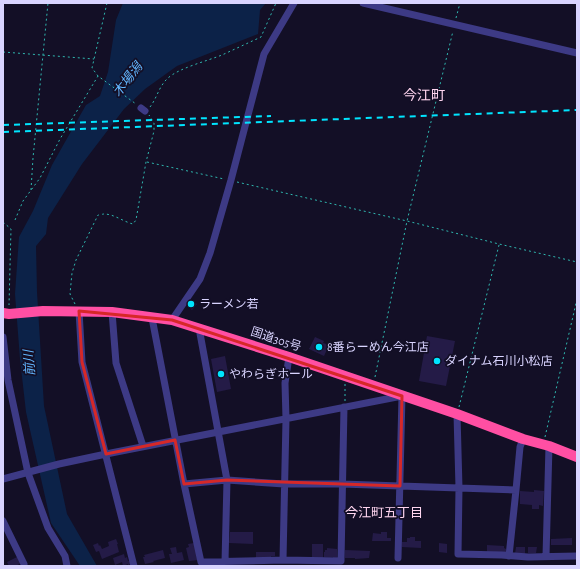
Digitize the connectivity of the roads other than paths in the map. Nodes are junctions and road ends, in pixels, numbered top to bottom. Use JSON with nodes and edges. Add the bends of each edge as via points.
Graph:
{"nodes":[{"id":1,"x":294,"y":3,"type":"edge"},
{"id":2,"x":363,"y":3,"type":"edge"},
{"id":3,"x":577,"y":53,"type":"edge"},
{"id":4,"x":79,"y":311,"type":"junction"},
{"id":5,"x":112,"y":312,"type":"junction"},
{"id":6,"x":6,"y":313,"type":"edge"},
{"id":7,"x":152,"y":318,"type":"junction"},
{"id":8,"x":172,"y":320,"type":"junction"},
{"id":9,"x":199,"y":328,"type":"junction"},
{"id":10,"x":3,"y":338,"type":"edge"},
{"id":11,"x":289,"y":357,"type":"junction"},
{"id":12,"x":402,"y":396,"type":"junction"},
{"id":13,"x":344,"y":407,"type":"junction"},
{"id":14,"x":457,"y":414,"type":"junction"},
{"id":15,"x":286,"y":419,"type":"junction"},
{"id":16,"x":218,"y":432,"type":"junction"},
{"id":17,"x":523,"y":439,"type":"junction"},
{"id":18,"x":175,"y":440,"type":"junction"},
{"id":19,"x":143,"y":446,"type":"junction"},
{"id":20,"x":546,"y":446,"type":"junction"},
{"id":21,"x":106,"y":454,"type":"junction"},
{"id":22,"x":577,"y":457,"type":"edge"},
{"id":23,"x":28,"y":473,"type":"junction"},
{"id":24,"x":3,"y":479,"type":"edge"},
{"id":25,"x":227,"y":480,"type":"junction"},
{"id":26,"x":184,"y":484,"type":"junction"},
{"id":27,"x":284,"y":484,"type":"junction"},
{"id":28,"x":342,"y":484,"type":"junction"},
{"id":29,"x":400,"y":486,"type":"junction"},
{"id":30,"x":459,"y":488,"type":"junction"},
{"id":31,"x":516,"y":490,"type":"junction"},
{"id":32,"x":3,"y":522,"type":"edge"},
{"id":33,"x":509,"y":556,"type":"junction"},
{"id":34,"x":546,"y":556,"type":"junction"},
{"id":35,"x":577,"y":556,"type":"edge"},
{"id":36,"x":398,"y":558,"type":"dead end"},
{"id":37,"x":283,"y":560,"type":"junction"},
{"id":38,"x":225,"y":562,"type":"junction"},
{"id":39,"x":24,"y":564,"type":"dead end"},
{"id":40,"x":67,"y":566,"type":"edge"},
{"id":41,"x":134,"y":566,"type":"edge"}],
"edges":[{"from":1,"to":8,"type":"street","via":[[264,54],[231,180],[200,279]]},
{"from":2,"to":3,"type":"street"},
{"from":4,"to":5,"type":"highway","name":"国道305号"},
{"from":4,"to":6,"type":"highway","name":"国道305号"},
{"from":4,"to":21,"type":"street","via":[[82,362]]},
{"from":5,"to":7,"type":"highway","name":"国道305号"},
{"from":5,"to":19,"type":"street","via":[[116,363]]},
{"from":7,"to":8,"type":"highway","name":"国道305号"},
{"from":7,"to":18,"type":"street"},
{"from":8,"to":9,"type":"highway","name":"国道305号"},
{"from":9,"to":11,"type":"highway","name":"国道305号"},
{"from":9,"to":16,"type":"street"},
{"from":10,"to":23,"type":"street","via":[[8,380]]},
{"from":11,"to":12,"type":"highway","name":"国道305号"},
{"from":11,"to":15,"type":"street","via":[[285,383]]},
{"from":12,"to":13,"type":"street"},
{"from":12,"to":14,"type":"highway","name":"国道305号"},
{"from":12,"to":29,"type":"street"},
{"from":13,"to":15,"type":"street"},
{"from":13,"to":28,"type":"street"},
{"from":14,"to":17,"type":"highway","name":"国道305号"},
{"from":14,"to":30,"type":"street"},
{"from":15,"to":16,"type":"street"},
{"from":15,"to":27,"type":"street"},
{"from":16,"to":18,"type":"street"},
{"from":16,"to":25,"type":"street"},
{"from":17,"to":20,"type":"highway","name":"国道305号"},
{"from":17,"to":31,"type":"street"},
{"from":18,"to":19,"type":"street"},
{"from":18,"to":26,"type":"street"},
{"from":19,"to":21,"type":"street"},
{"from":20,"to":22,"type":"highway","name":"国道305号"},
{"from":20,"to":34,"type":"street"},
{"from":21,"to":23,"type":"street"},
{"from":21,"to":41,"type":"street"},
{"from":23,"to":24,"type":"street"},
{"from":23,"to":40,"type":"street","via":[[48,528],[65,556]]},
{"from":25,"to":26,"type":"street"},
{"from":25,"to":27,"type":"street"},
{"from":25,"to":38,"type":"street"},
{"from":26,"to":38,"type":"street","via":[[201,562]]},
{"from":27,"to":28,"type":"street"},
{"from":27,"to":37,"type":"street"},
{"from":28,"to":29,"type":"street"},
{"from":28,"to":37,"type":"street","via":[[341,561]]},
{"from":29,"to":30,"type":"street"},
{"from":29,"to":36,"type":"street"},
{"from":30,"to":31,"type":"street"},
{"from":30,"to":33,"type":"street","via":[[458,554]]},
{"from":31,"to":33,"type":"street"},
{"from":32,"to":39,"type":"street"},
{"from":33,"to":34,"type":"street"},
{"from":34,"to":35,"type":"street"},
{"from":37,"to":38,"type":"street"}]}
